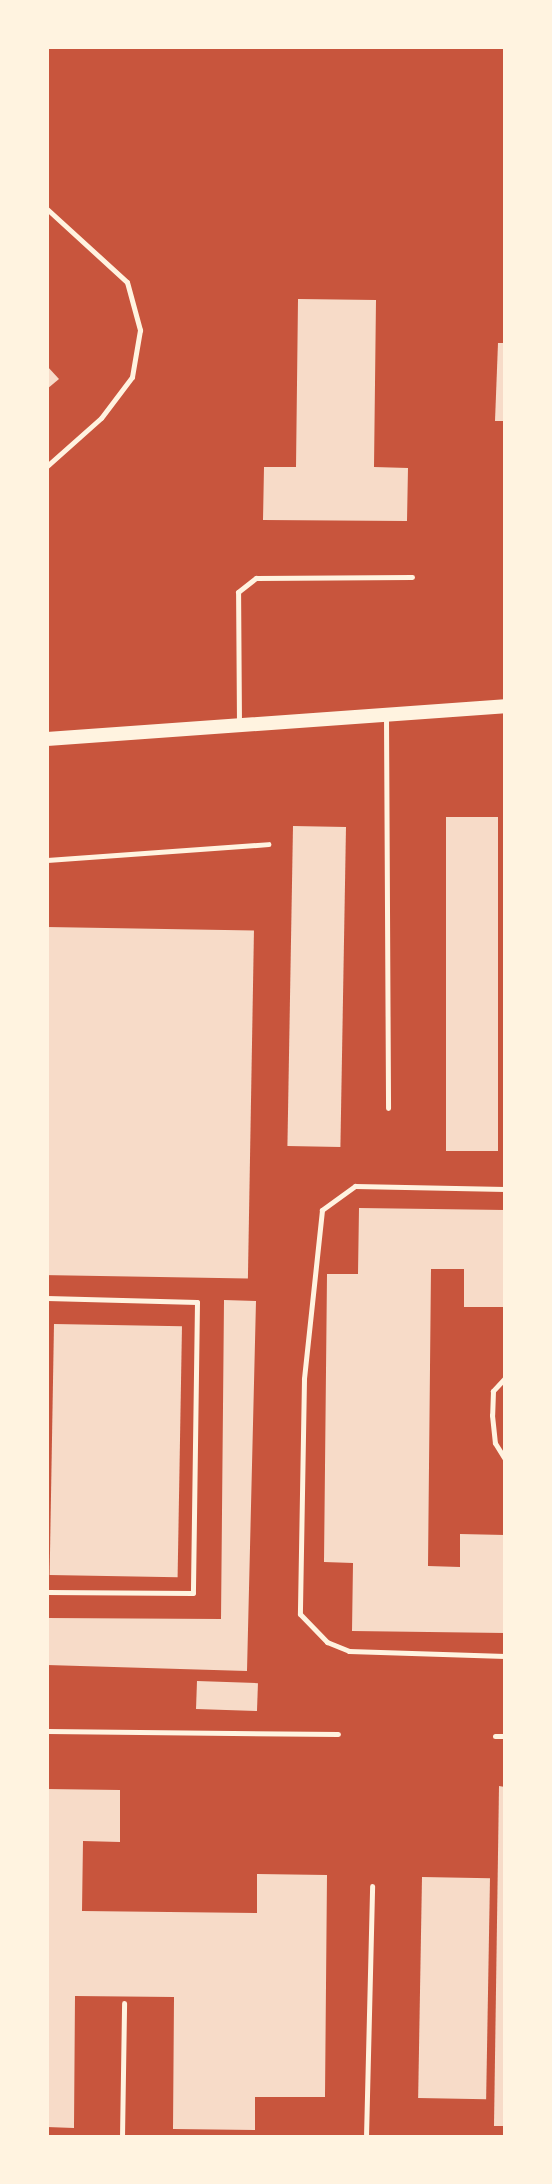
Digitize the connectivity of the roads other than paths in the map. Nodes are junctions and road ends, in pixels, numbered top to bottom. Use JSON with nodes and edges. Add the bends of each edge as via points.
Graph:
{"nodes":[{"id":1,"x":47,"y":209,"type":"edge"},
{"id":2,"x":47,"y":466,"type":"edge"},
{"id":3,"x":412,"y":577,"type":"dead end"},
{"id":4,"x":505,"y":706,"type":"edge"},
{"id":5,"x":386,"y":714,"type":"junction"},
{"id":6,"x":239,"y":726,"type":"junction"},
{"id":7,"x":47,"y":739,"type":"edge"},
{"id":8,"x":268,"y":844,"type":"dead end"},
{"id":9,"x":47,"y":860,"type":"edge"},
{"id":10,"x":388,"y":1108,"type":"dead end"},
{"id":11,"x":505,"y":1189,"type":"edge"},
{"id":12,"x":47,"y":1298,"type":"edge"},
{"id":13,"x":505,"y":1378,"type":"edge"},
{"id":14,"x":505,"y":1459,"type":"edge"},
{"id":15,"x":47,"y":1592,"type":"edge"},
{"id":16,"x":505,"y":1656,"type":"edge"},
{"id":17,"x":47,"y":1731,"type":"edge"},
{"id":18,"x":338,"y":1734,"type":"dead end"},
{"id":19,"x":495,"y":1736,"type":"dead end"},
{"id":20,"x":505,"y":1736,"type":"edge"},
{"id":21,"x":372,"y":1886,"type":"dead end"},
{"id":22,"x":124,"y":2003,"type":"dead end"},
{"id":23,"x":122,"y":2137,"type":"edge"},
{"id":24,"x":366,"y":2137,"type":"edge"}],
"edges":[{"from":1,"to":2,"type":"lane","via":[[127,282],[140,330],[132,377],[102,418]]},
{"from":3,"to":6,"type":"lane","via":[[256,578],[238,592]]},
{"from":4,"to":5,"type":"main road"},
{"from":5,"to":6,"type":"main road"},
{"from":5,"to":10,"type":"lane"},
{"from":6,"to":7,"type":"main road"},
{"from":8,"to":9,"type":"lane"},
{"from":11,"to":16,"type":"lane","via":[[355,1186],[322,1210],[304,1379],[300,1614],[327,1642],[349,1651]]},
{"from":12,"to":15,"type":"lane","via":[[197,1302],[193,1593]]},
{"from":13,"to":14,"type":"lane","via":[[494,1391],[492,1415],[495,1443]]},
{"from":17,"to":18,"type":"lane"},
{"from":19,"to":20,"type":"lane"},
{"from":21,"to":24,"type":"lane"},
{"from":22,"to":23,"type":"lane"}]}
